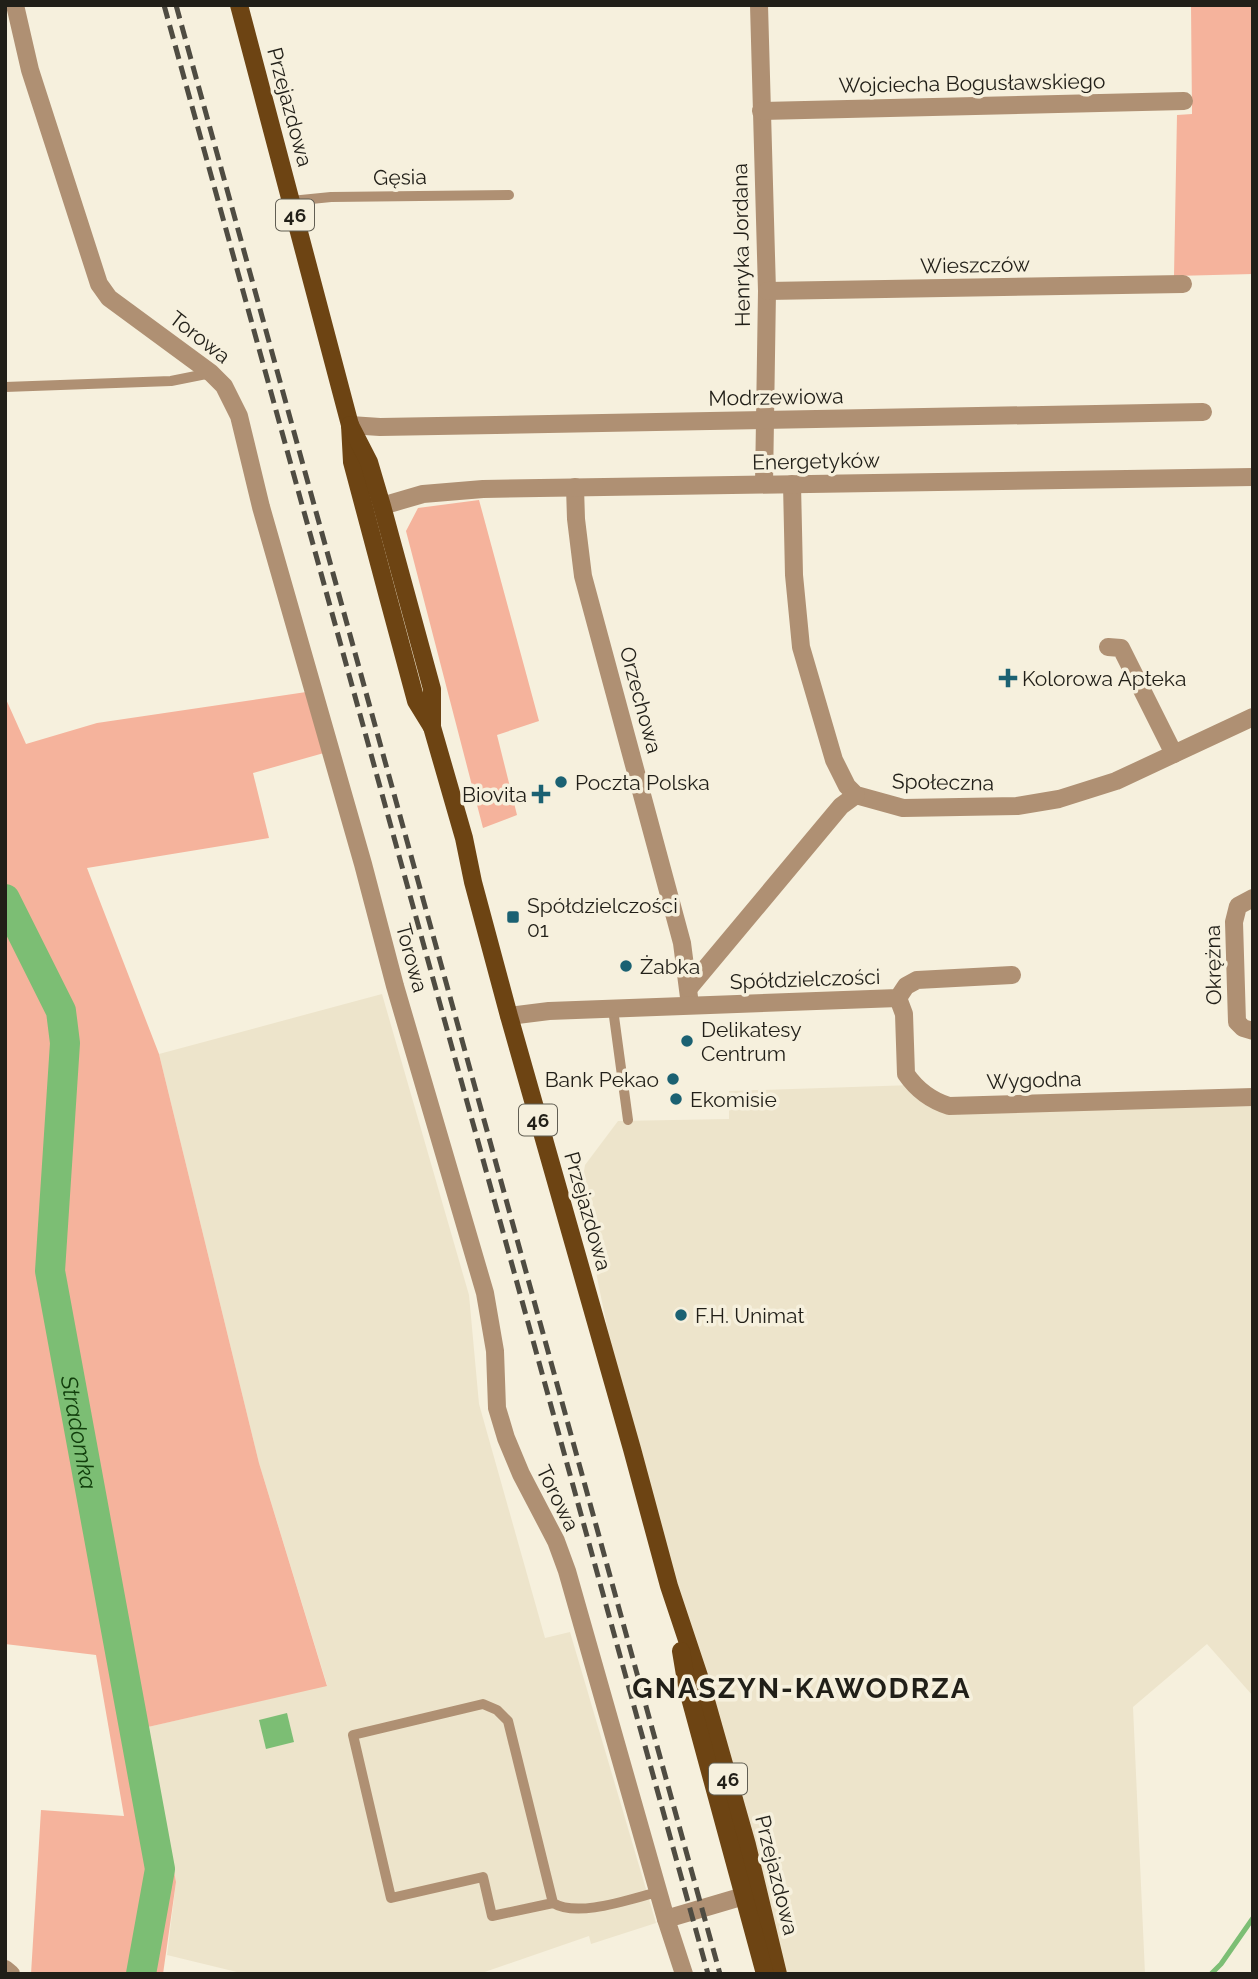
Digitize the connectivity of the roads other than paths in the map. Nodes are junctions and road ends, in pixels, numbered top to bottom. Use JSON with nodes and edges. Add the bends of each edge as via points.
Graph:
{"nodes":[{"id":1,"x":15,"y":5,"type":"edge"},
{"id":2,"x":239,"y":5,"type":"edge"},
{"id":3,"x":759,"y":5,"type":"edge"},
{"id":4,"x":1184,"y":101,"type":"dead end"},
{"id":5,"x":761,"y":111,"type":"junction"},
{"id":6,"x":509,"y":195,"type":"dead end"},
{"id":7,"x":291,"y":201,"type":"junction"},
{"id":8,"x":1183,"y":284,"type":"dead end"},
{"id":9,"x":767,"y":291,"type":"junction"},
{"id":10,"x":211,"y":373,"type":"junction"},
{"id":11,"x":5,"y":387,"type":"edge"},
{"id":12,"x":1203,"y":412,"type":"dead end"},
{"id":13,"x":765,"y":420,"type":"junction"},
{"id":14,"x":350,"y":425,"type":"junction"},
{"id":15,"x":1253,"y":477,"type":"edge"},
{"id":16,"x":764,"y":484,"type":"junction"},
{"id":17,"x":792,"y":484,"type":"junction"},
{"id":18,"x":575,"y":487,"type":"junction"},
{"id":19,"x":382,"y":506,"type":"junction"},
{"id":20,"x":1108,"y":647,"type":"dead end"},
{"id":21,"x":1253,"y":717,"type":"edge"},
{"id":22,"x":432,"y":727,"type":"junction"},
{"id":23,"x":1174,"y":754,"type":"junction"},
{"id":24,"x":856,"y":795,"type":"junction"},
{"id":25,"x":1253,"y":898,"type":"edge"},
{"id":26,"x":1012,"y":975,"type":"dead end"},
{"id":27,"x":689,"y":997,"type":"junction"},
{"id":28,"x":898,"y":998,"type":"junction"},
{"id":29,"x":613,"y":1009,"type":"junction"},
{"id":30,"x":509,"y":1016,"type":"junction"},
{"id":31,"x":1253,"y":1031,"type":"edge"},
{"id":32,"x":1253,"y":1097,"type":"edge"},
{"id":33,"x":628,"y":1120,"type":"dead end"},
{"id":34,"x":669,"y":1586,"type":"junction"},
{"id":35,"x":658,"y":1892,"type":"junction"},
{"id":36,"x":744,"y":1896,"type":"junction"},
{"id":37,"x":553,"y":1903,"type":"junction"},
{"id":38,"x":666,"y":1919,"type":"junction"},
{"id":39,"x":5,"y":1969,"type":"edge"},
{"id":40,"x":11,"y":1974,"type":"edge"},
{"id":41,"x":684,"y":1974,"type":"edge"},
{"id":42,"x":765,"y":1974,"type":"edge"},
{"id":43,"x":778,"y":1974,"type":"edge"}],
"edges":[{"from":1,"to":10,"type":"street","name":"Torowa","via":[[30,70],[99,284],[109,298]]},
{"from":2,"to":7,"type":"main road","name":"Przejazdowa","number":"46"},
{"from":3,"to":5,"type":"street","name":"Henryka Jordana"},
{"from":4,"to":5,"type":"street","name":"Wojciecha Bogusławskiego"},
{"from":5,"to":9,"type":"street","name":"Henryka Jordana"},
{"from":6,"to":7,"type":"lane","name":"Gęsia"},
{"from":7,"to":14,"type":"main road","name":"Przejazdowa","number":"46"},
{"from":8,"to":9,"type":"street","name":"Wieszczów"},
{"from":9,"to":13,"type":"street","name":"Henryka Jordana"},
{"from":10,"to":11,"type":"lane","via":[[171,381]]},
{"from":10,"to":35,"type":"street","name":"Torowa","via":[[224,386],[239,416],[264,521],[485,1293],[495,1351],[497,1408],[521,1474],[567,1571]]},
{"from":12,"to":13,"type":"street","name":"Modrzewiowa"},
{"from":13,"to":14,"type":"street","name":"Modrzewiowa"},
{"from":13,"to":16,"type":"street","name":"Henryka Jordana"},
{"from":14,"to":19,"type":"main road","name":"Przejazdowa","number":"46","via":[[369,462]]},
{"from":14,"to":22,"type":"main road","name":"Przejazdowa","number":"46","via":[[352,462],[416,701]]},
{"from":15,"to":17,"type":"street","name":"Energetyków"},
{"from":16,"to":17,"type":"street","name":"Energetyków"},
{"from":16,"to":18,"type":"street","name":"Energetyków"},
{"from":17,"to":24,"type":"street","via":[[801,647],[834,760]]},
{"from":18,"to":19,"type":"street","name":"Energetyków","via":[[423,494]]},
{"from":18,"to":27,"type":"street","name":"Orzechowa","via":[[583,576],[682,943]]},
{"from":19,"to":22,"type":"main road","name":"Przejazdowa","number":"46","via":[[432,689]]},
{"from":20,"to":23,"type":"street","via":[[1121,648]]},
{"from":21,"to":23,"type":"street","name":"Społeczna"},
{"from":22,"to":30,"type":"main road","name":"Przejazdowa","number":"46"},
{"from":23,"to":24,"type":"street","name":"Społeczna","via":[[1092,790],[1017,806],[903,808]]},
{"from":24,"to":27,"type":"street","via":[[841,806]]},
{"from":25,"to":31,"type":"street","name":"Okrężna","via":[[1238,906],[1234,922],[1237,1022]]},
{"from":26,"to":28,"type":"street","name":"Spółdzielczości","via":[[917,980]]},
{"from":27,"to":28,"type":"street","name":"Spółdzielczości"},
{"from":27,"to":29,"type":"street","name":"Spółdzielczości"},
{"from":28,"to":32,"type":"street","name":"Wygodna","via":[[904,1014],[906,1074],[923,1093],[949,1106]]},
{"from":29,"to":30,"type":"street","name":"Spółdzielczości"},
{"from":29,"to":33,"type":"lane"},
{"from":30,"to":34,"type":"main road","name":"Przejazdowa","number":"46"},
{"from":34,"to":36,"type":"main road","name":"Przejazdowa","number":"46","via":[[687,1687]]},
{"from":34,"to":43,"type":"main road","name":"Przejazdowa","number":"46","via":[[747,1845]]},
{"from":35,"to":37,"type":"lane","via":[[600,1907],[562,1909]]},
{"from":35,"to":38,"type":"street","name":"Torowa"},
{"from":36,"to":38,"type":"street"},
{"from":36,"to":42,"type":"main road","name":"Przejazdowa","number":"46"},
{"from":37,"to":37,"type":"lane","via":[[508,1721],[497,1710],[483,1704],[353,1735],[391,1898],[483,1877],[492,1916]]},
{"from":38,"to":41,"type":"street","name":"Torowa"},
{"from":39,"to":40,"type":"street"}]}
